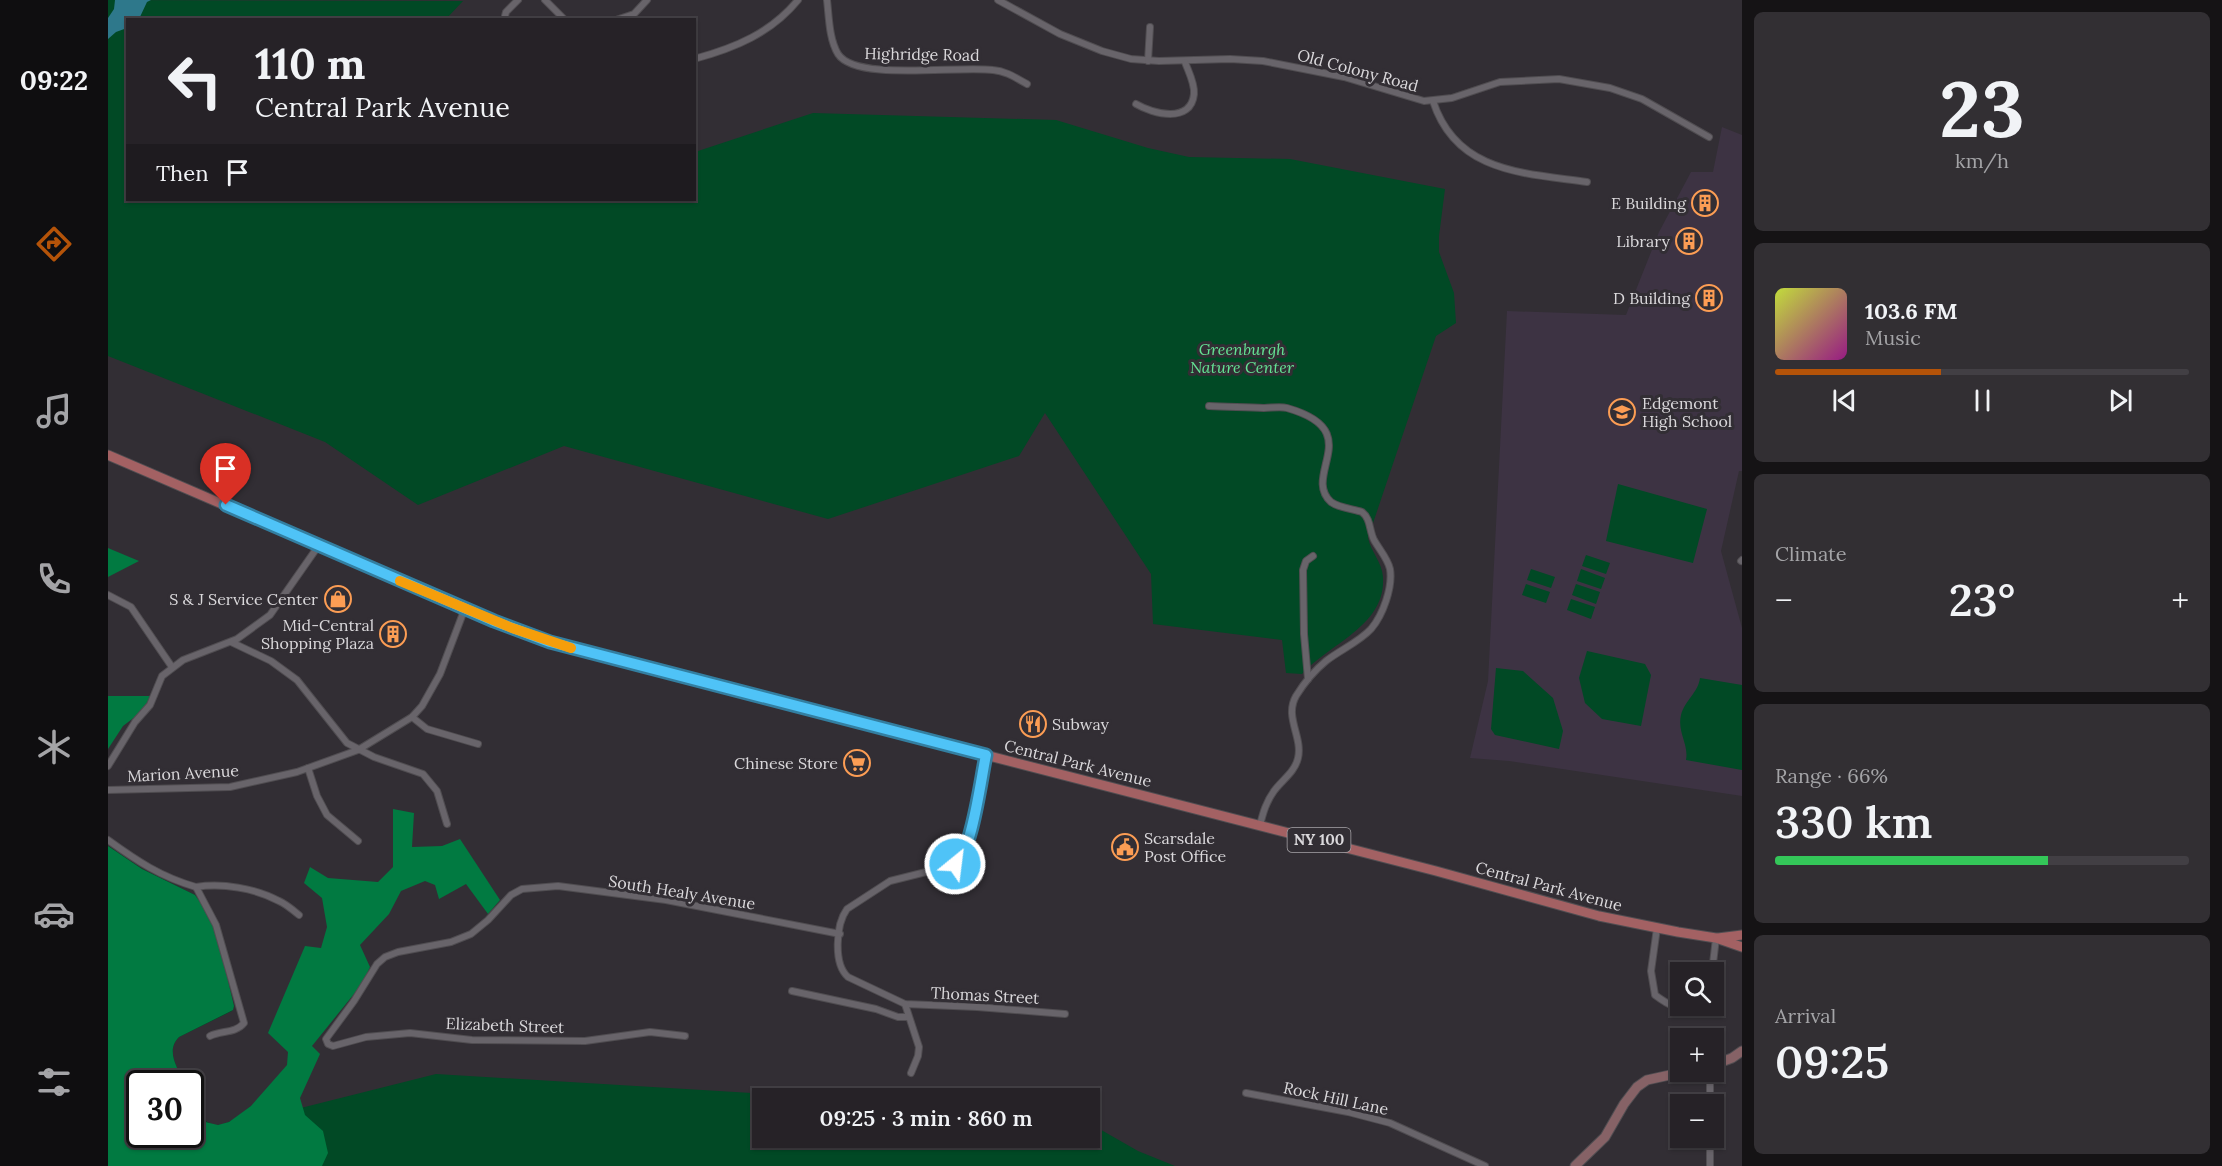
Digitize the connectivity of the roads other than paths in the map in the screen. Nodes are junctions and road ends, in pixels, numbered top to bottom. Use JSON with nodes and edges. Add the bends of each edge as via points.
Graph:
{"nodes":[{"id":1,"x":518,"y":0,"type":"edge"},
{"id":2,"x":545,"y":0,"type":"edge"},
{"id":3,"x":647,"y":0,"type":"edge"},
{"id":4,"x":798,"y":0,"type":"edge"},
{"id":5,"x":827,"y":0,"type":"edge"},
{"id":6,"x":998,"y":0,"type":"edge"},
{"id":7,"x":504,"y":18,"type":"edge"},
{"id":8,"x":563,"y":18,"type":"edge"},
{"id":9,"x":622,"y":18,"type":"edge"},
{"id":10,"x":1150,"y":27,"type":"dead end"},
{"id":11,"x":696,"y":58,"type":"edge"},
{"id":12,"x":1148,"y":61,"type":"junction"},
{"id":13,"x":1185,"y":62,"type":"junction"},
{"id":14,"x":1027,"y":84,"type":"dead end"},
{"id":15,"x":1433,"y":101,"type":"junction"},
{"id":16,"x":1136,"y":104,"type":"dead end"},
{"id":17,"x":1708,"y":137,"type":"dead end"},
{"id":18,"x":1587,"y":182,"type":"dead end"},
{"id":19,"x":1209,"y":406,"type":"dead end"},
{"id":20,"x":108,"y":455,"type":"edge"},
{"id":21,"x":319,"y":545,"type":"junction"},
{"id":22,"x":1313,"y":556,"type":"dead end"},
{"id":23,"x":108,"y":595,"type":"edge"},
{"id":24,"x":465,"y":608,"type":"junction"},
{"id":25,"x":231,"y":642,"type":"junction"},
{"id":26,"x":172,"y":667,"type":"junction"},
{"id":27,"x":1308,"y":679,"type":"junction"},
{"id":28,"x":412,"y":717,"type":"junction"},
{"id":29,"x":478,"y":744,"type":"dead end"},
{"id":30,"x":358,"y":750,"type":"junction"},
{"id":31,"x":986,"y":755,"type":"junction"},
{"id":32,"x":108,"y":766,"type":"edge"},
{"id":33,"x":308,"y":768,"type":"junction"},
{"id":34,"x":108,"y":790,"type":"edge"},
{"id":35,"x":447,"y":824,"type":"dead end"},
{"id":36,"x":1260,"y":825,"type":"junction"},
{"id":37,"x":108,"y":840,"type":"edge"},
{"id":38,"x":358,"y":841,"type":"dead end"},
{"id":39,"x":196,"y":887,"type":"junction"},
{"id":40,"x":299,"y":915,"type":"dead end"},
{"id":41,"x":1657,"y":928,"type":"junction"},
{"id":42,"x":840,"y":934,"type":"junction"},
{"id":43,"x":1742,"y":935,"type":"edge"},
{"id":44,"x":1716,"y":938,"type":"junction"},
{"id":45,"x":1742,"y":947,"type":"edge"},
{"id":46,"x":1713,"y":962,"type":"edge"},
{"id":47,"x":792,"y":991,"type":"dead end"},
{"id":48,"x":904,"y":1004,"type":"junction"},
{"id":49,"x":1670,"y":1005,"type":"edge"},
{"id":50,"x":1065,"y":1014,"type":"dead end"},
{"id":51,"x":908,"y":1017,"type":"junction"},
{"id":52,"x":210,"y":1036,"type":"dead end"},
{"id":53,"x":685,"y":1036,"type":"dead end"},
{"id":54,"x":326,"y":1042,"type":"joint"},
{"id":55,"x":1742,"y":1051,"type":"edge"},
{"id":56,"x":1724,"y":1061,"type":"edge"},
{"id":57,"x":910,"y":1073,"type":"dead end"},
{"id":58,"x":1670,"y":1075,"type":"edge"},
{"id":59,"x":1246,"y":1093,"type":"dead end"},
{"id":60,"x":1710,"y":1148,"type":"edge"},
{"id":61,"x":1485,"y":1166,"type":"edge"},
{"id":62,"x":1575,"y":1166,"type":"edge"},
{"id":63,"x":1710,"y":1166,"type":"edge"}],
"edges":[{"from":1,"to":7,"type":"street"},
{"from":2,"to":8,"type":"street"},
{"from":3,"to":9,"type":"street","via":[[634,14]]},
{"from":4,"to":11,"type":"street","via":[[785,15],[748,41]]},
{"from":5,"to":14,"type":"street","name":"Highridge Road","via":[[834,44],[839,55],[851,65],[874,70],[993,70]]},
{"from":6,"to":12,"type":"street","name":"Old Colony Road","via":[[1082,43]]},
{"from":10,"to":12,"type":"street"},
{"from":12,"to":13,"type":"street","name":"Old Colony Road"},
{"from":13,"to":15,"type":"street","name":"Old Colony Road","via":[[1230,59],[1284,64]]},
{"from":13,"to":16,"type":"street","via":[[1194,93],[1186,110],[1153,113]]},
{"from":15,"to":17,"type":"street","name":"Old Colony Road","via":[[1459,97],[1500,82],[1559,79],[1625,93],[1660,108]]},
{"from":15,"to":18,"type":"street","via":[[1443,127],[1477,158],[1512,170]]},
{"from":19,"to":27,"type":"street","via":[[1285,407],[1321,424],[1329,439],[1326,495],[1335,504],[1365,515],[1390,568],[1389,592],[1371,628]]},
{"from":20,"to":21,"type":"main road","name":"Central Park Avenue","number":"NY 100"},
{"from":21,"to":24,"type":"main road","name":"Central Park Avenue","number":"NY 100"},
{"from":21,"to":25,"type":"street","via":[[270,615]]},
{"from":22,"to":27,"type":"street","via":[[1306,561],[1302,581]]},
{"from":23,"to":26,"type":"street","via":[[131,607]]},
{"from":24,"to":28,"type":"street","name":"Marion Avenue","via":[[440,674]]},
{"from":24,"to":31,"type":"main road","name":"Central Park Avenue","number":"NY 100","via":[[579,651]]},
{"from":25,"to":26,"type":"street"},
{"from":25,"to":30,"type":"street","via":[[271,661],[297,680],[343,740]]},
{"from":26,"to":32,"type":"street","via":[[162,676],[150,705]]},
{"from":27,"to":36,"type":"street","via":[[1295,698],[1291,717],[1299,756],[1264,808]]},
{"from":28,"to":29,"type":"street","via":[[427,729]]},
{"from":28,"to":30,"type":"street","name":"Marion Avenue"},
{"from":30,"to":33,"type":"street","name":"Marion Avenue"},
{"from":30,"to":35,"type":"street","via":[[423,774],[436,791]]},
{"from":31,"to":36,"type":"main road","name":"Central Park Avenue","number":"NY 100"},
{"from":31,"to":42,"type":"street","via":[[968,843],[959,862],[886,884],[847,909]]},
{"from":33,"to":34,"type":"street","name":"Marion Avenue","via":[[230,788]]},
{"from":33,"to":38,"type":"street","via":[[327,815]]},
{"from":36,"to":41,"type":"main road","name":"Central Park Avenue","number":"NY 100"},
{"from":37,"to":39,"type":"street","via":[[170,879]]},
{"from":39,"to":40,"type":"street","via":[[240,888],[279,900]]},
{"from":39,"to":52,"type":"street","via":[[216,925],[244,1023],[233,1032]]},
{"from":41,"to":44,"type":"main road","name":"Central Park Avenue","number":"NY 100"},
{"from":41,"to":49,"type":"street","via":[[1651,971],[1655,995]]},
{"from":42,"to":48,"type":"street","name":"Thomas Street","via":[[838,958],[845,974]]},
{"from":42,"to":54,"type":"street","name":"South Healy Avenue","via":[[673,902],[558,886],[522,889],[511,894],[471,934],[385,957],[329,1032]]},
{"from":43,"to":44,"type":"main road","name":"Central Park Avenue","number":"NY 100"},
{"from":44,"to":45,"type":"main road","name":"Central Park Avenue","number":"NY 100"},
{"from":44,"to":46,"type":"street"},
{"from":47,"to":51,"type":"street"},
{"from":48,"to":50,"type":"street","name":"Thomas Street"},
{"from":48,"to":51,"type":"street"},
{"from":51,"to":57,"type":"street","via":[[919,1047]]},
{"from":53,"to":54,"type":"street","name":"Elizabeth Street","via":[[650,1032],[585,1041],[472,1040],[410,1033],[333,1046]]},
{"from":55,"to":56,"type":"street"},
{"from":58,"to":62,"type":"street","via":[[1647,1080],[1637,1087],[1605,1137]]},
{"from":59,"to":61,"type":"street","name":"Rock Hill Lane","via":[[1390,1123]]},
{"from":60,"to":63,"type":"street"}]}
